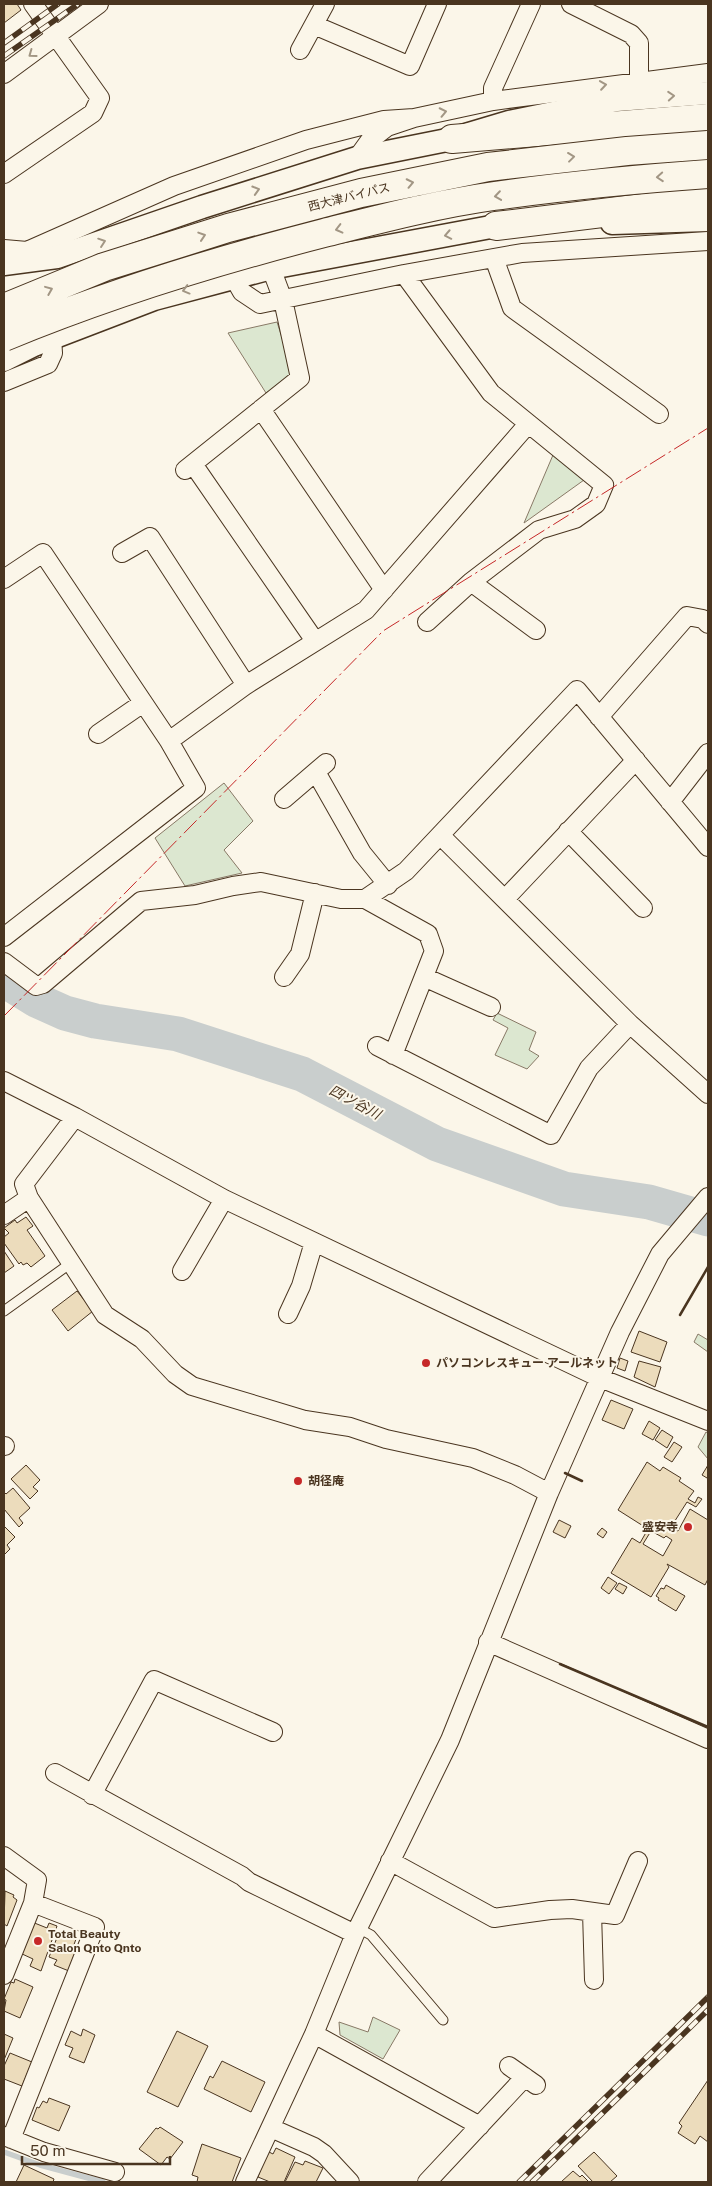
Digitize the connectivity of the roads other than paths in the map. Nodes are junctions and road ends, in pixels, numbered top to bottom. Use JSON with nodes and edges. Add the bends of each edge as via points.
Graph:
{"nodes":[{"id":1,"x":33,"y":4,"type":"edge"},
{"id":2,"x":99,"y":4,"type":"edge"},
{"id":3,"x":326,"y":4,"type":"edge"},
{"id":4,"x":437,"y":4,"type":"edge"},
{"id":5,"x":531,"y":4,"type":"edge"},
{"id":6,"x":571,"y":4,"type":"edge"},
{"id":7,"x":314,"y":25,"type":"junction"},
{"id":8,"x":56,"y":36,"type":"junction"},
{"id":9,"x":300,"y":50,"type":"dead end"},
{"id":10,"x":708,"y":73,"type":"edge"},
{"id":11,"x":4,"y":74,"type":"edge"},
{"id":12,"x":639,"y":80,"type":"junction"},
{"id":13,"x":708,"y":93,"type":"edge"},
{"id":14,"x":493,"y":101,"type":"junction"},
{"id":15,"x":414,"y":118,"type":"junction"},
{"id":16,"x":708,"y":118,"type":"edge"},
{"id":17,"x":452,"y":139,"type":"junction"},
{"id":18,"x":708,"y":145,"type":"edge"},
{"id":19,"x":358,"y":158,"type":"junction"},
{"id":20,"x":4,"y":174,"type":"edge"},
{"id":21,"x":708,"y":174,"type":"edge"},
{"id":22,"x":708,"y":200,"type":"edge"},
{"id":23,"x":708,"y":220,"type":"edge"},
{"id":24,"x":496,"y":226,"type":"junction"},
{"id":25,"x":708,"y":241,"type":"edge"},
{"id":26,"x":4,"y":249,"type":"edge"},
{"id":27,"x":494,"y":258,"type":"junction"},
{"id":28,"x":4,"y":264,"type":"edge"},
{"id":29,"x":271,"y":268,"type":"junction"},
{"id":30,"x":404,"y":274,"type":"junction"},
{"id":31,"x":234,"y":278,"type":"junction"},
{"id":32,"x":4,"y":288,"type":"edge"},
{"id":33,"x":283,"y":300,"type":"junction"},
{"id":34,"x":4,"y":308,"type":"edge"},
{"id":35,"x":4,"y":337,"type":"edge"},
{"id":36,"x":43,"y":342,"type":"junction"},
{"id":37,"x":4,"y":360,"type":"edge"},
{"id":38,"x":4,"y":382,"type":"edge"},
{"id":39,"x":261,"y":409,"type":"junction"},
{"id":40,"x":659,"y":414,"type":"dead end"},
{"id":41,"x":528,"y":424,"type":"junction"},
{"id":42,"x":122,"y":554,"type":"dead end"},
{"id":43,"x":4,"y":579,"type":"edge"},
{"id":44,"x":471,"y":582,"type":"junction"},
{"id":45,"x":384,"y":590,"type":"junction"},
{"id":46,"x":427,"y":622,"type":"dead end"},
{"id":47,"x":708,"y":624,"type":"edge"},
{"id":48,"x":536,"y":630,"type":"dead end"},
{"id":49,"x":315,"y":641,"type":"junction"},
{"id":50,"x":246,"y":685,"type":"junction"},
{"id":51,"x":144,"y":703,"type":"junction"},
{"id":52,"x":599,"y":716,"type":"junction"},
{"id":53,"x":98,"y":734,"type":"dead end"},
{"id":54,"x":169,"y":741,"type":"junction"},
{"id":55,"x":708,"y":753,"type":"edge"},
{"id":56,"x":636,"y":760,"type":"junction"},
{"id":57,"x":284,"y":799,"type":"dead end"},
{"id":58,"x":670,"y":802,"type":"junction"},
{"id":59,"x":568,"y":831,"type":"junction"},
{"id":60,"x":440,"y":835,"type":"junction"},
{"id":61,"x":708,"y":847,"type":"edge"},
{"id":62,"x":388,"y":884,"type":"junction"},
{"id":63,"x":315,"y":894,"type":"junction"},
{"id":64,"x":505,"y":898,"type":"junction"},
{"id":65,"x":365,"y":899,"type":"junction"},
{"id":66,"x":643,"y":908,"type":"dead end"},
{"id":67,"x":4,"y":938,"type":"edge"},
{"id":68,"x":4,"y":962,"type":"edge"},
{"id":69,"x":284,"y":977,"type":"dead end"},
{"id":70,"x":424,"y":977,"type":"junction"},
{"id":71,"x":491,"y":1007,"type":"dead end"},
{"id":72,"x":630,"y":1024,"type":"junction"},
{"id":73,"x":377,"y":1046,"type":"dead end"},
{"id":74,"x":393,"y":1055,"type":"junction"},
{"id":75,"x":4,"y":1081,"type":"edge"},
{"id":76,"x":708,"y":1094,"type":"edge"},
{"id":77,"x":75,"y":1116,"type":"junction"},
{"id":78,"x":29,"y":1198,"type":"junction"},
{"id":79,"x":224,"y":1199,"type":"junction"},
{"id":80,"x":705,"y":1200,"type":"edge"},
{"id":81,"x":4,"y":1215,"type":"edge"},
{"id":82,"x":314,"y":1242,"type":"junction"},
{"id":83,"x":71,"y":1263,"type":"junction"},
{"id":84,"x":182,"y":1271,"type":"dead end"},
{"id":85,"x":4,"y":1311,"type":"edge"},
{"id":86,"x":288,"y":1314,"type":"dead end"},
{"id":87,"x":600,"y":1378,"type":"junction"},
{"id":88,"x":708,"y":1421,"type":"edge"},
{"id":89,"x":549,"y":1492,"type":"junction"},
{"id":90,"x":488,"y":1642,"type":"junction"},
{"id":91,"x":273,"y":1732,"type":"dead end"},
{"id":92,"x":708,"y":1739,"type":"edge"},
{"id":93,"x":56,"y":1773,"type":"dead end"},
{"id":94,"x":92,"y":1795,"type":"junction"},
{"id":95,"x":5,"y":1859,"type":"edge"},
{"id":96,"x":390,"y":1861,"type":"junction"},
{"id":97,"x":638,"y":1861,"type":"dead end"},
{"id":98,"x":33,"y":1903,"type":"junction"},
{"id":99,"x":592,"y":1912,"type":"junction"},
{"id":100,"x":356,"y":1931,"type":"junction"},
{"id":101,"x":4,"y":1975,"type":"edge"},
{"id":102,"x":594,"y":1980,"type":"dead end"},
{"id":103,"x":443,"y":2020,"type":"dead end"},
{"id":104,"x":314,"y":2034,"type":"junction"},
{"id":105,"x":509,"y":2066,"type":"dead end"},
{"id":106,"x":480,"y":2126,"type":"junction"},
{"id":107,"x":271,"y":2128,"type":"junction"},
{"id":108,"x":8,"y":2137,"type":"edge"},
{"id":109,"x":114,"y":2172,"type":"dead end"},
{"id":110,"x":245,"y":2182,"type":"edge"},
{"id":111,"x":350,"y":2182,"type":"edge"},
{"id":112,"x":428,"y":2182,"type":"edge"}],
"edges":[{"from":1,"to":8,"type":"street"},
{"from":2,"to":8,"type":"street"},
{"from":3,"to":7,"type":"street"},
{"from":4,"to":7,"type":"street","via":[[410,66]]},
{"from":5,"to":14,"type":"street","via":[[493,88]]},
{"from":6,"to":12,"type":"street","via":[[631,34],[639,43]]},
{"from":7,"to":9,"type":"street"},
{"from":8,"to":11,"type":"street","one_way":true},
{"from":8,"to":20,"type":"street","via":[[100,98],[93,113]]},
{"from":10,"to":12,"type":"street"},
{"from":14,"to":12,"type":"street","one_way":true},
{"from":17,"to":13,"type":"street","one_way":true,"via":[[509,122],[617,100]]},
{"from":15,"to":14,"type":"street","one_way":true},
{"from":15,"to":19,"type":"street","via":[[387,127],[370,140]]},
{"from":15,"to":26,"type":"street","via":[[384,120],[306,140],[174,186],[26,251]]},
{"from":16,"to":17,"type":"highway"},
{"from":17,"to":19,"type":"street"},
{"from":34,"to":18,"type":"highway","name":"西大津バイパス","one_way":true,"bridge":true,"via":[[104,267],[228,228],[361,194],[488,167]]},
{"from":28,"to":19,"type":"street","one_way":true,"via":[[57,257],[202,206]]},
{"from":21,"to":35,"type":"highway","one_way":true,"bridge":true,"via":[[630,179],[492,196],[372,221],[237,255],[118,294]]},
{"from":22,"to":24,"type":"highway"},
{"from":23,"to":24,"type":"street"},
{"from":24,"to":29,"type":"street","one_way":true},
{"from":25,"to":27,"type":"street","via":[[522,253]]},
{"from":27,"to":30,"type":"street"},
{"from":27,"to":40,"type":"street","via":[[512,308]]},
{"from":29,"to":31,"type":"street"},
{"from":29,"to":33,"type":"street"},
{"from":30,"to":33,"type":"street"},
{"from":30,"to":41,"type":"street","via":[[491,393]]},
{"from":31,"to":33,"type":"street","via":[[242,292],[260,304]]},
{"from":31,"to":36,"type":"street","one_way":true,"via":[[154,299]]},
{"from":32,"to":36,"type":"street"},
{"from":33,"to":39,"type":"street","via":[[300,378]]},
{"from":36,"to":37,"type":"street"},
{"from":36,"to":38,"type":"street","via":[[54,353],[48,364]]},
{"from":39,"to":45,"type":"street"},
{"from":39,"to":49,"type":"street","via":[[189,467]]},
{"from":41,"to":44,"type":"street","via":[[604,485],[596,504],[576,519],[539,530]]},
{"from":41,"to":45,"type":"street"},
{"from":42,"to":50,"type":"street","via":[[150,537]]},
{"from":43,"to":51,"type":"street","via":[[43,553]]},
{"from":44,"to":46,"type":"street"},
{"from":44,"to":48,"type":"street"},
{"from":45,"to":49,"type":"street","via":[[366,610]]},
{"from":47,"to":52,"type":"street","via":[[703,619],[687,616]]},
{"from":49,"to":50,"type":"street"},
{"from":50,"to":54,"type":"street"},
{"from":51,"to":53,"type":"street"},
{"from":51,"to":54,"type":"street"},
{"from":52,"to":56,"type":"street"},
{"from":52,"to":60,"type":"street","via":[[577,690]]},
{"from":54,"to":67,"type":"street","via":[[196,788]]},
{"from":55,"to":58,"type":"street"},
{"from":56,"to":58,"type":"street"},
{"from":56,"to":59,"type":"street"},
{"from":57,"to":62,"type":"street","via":[[320,768],[362,853]]},
{"from":58,"to":61,"type":"street"},
{"from":59,"to":64,"type":"street"},
{"from":59,"to":66,"type":"street"},
{"from":60,"to":62,"type":"street","via":[[406,871]]},
{"from":60,"to":64,"type":"street"},
{"from":62,"to":65,"type":"street"},
{"from":63,"to":65,"type":"street"},
{"from":63,"to":68,"type":"street","via":[[261,882],[195,895],[141,901],[43,984],[36,986]]},
{"from":63,"to":69,"type":"street","via":[[300,954]]},
{"from":64,"to":72,"type":"street"},
{"from":65,"to":70,"type":"street","via":[[428,934],[434,951]]},
{"from":70,"to":71,"type":"street"},
{"from":70,"to":74,"type":"street"},
{"from":72,"to":74,"type":"street","via":[[589,1068],[552,1135]]},
{"from":72,"to":76,"type":"street"},
{"from":73,"to":74,"type":"street"},
{"from":75,"to":77,"type":"street"},
{"from":77,"to":78,"type":"street","via":[[24,1184]]},
{"from":77,"to":79,"type":"street"},
{"from":78,"to":81,"type":"street"},
{"from":78,"to":83,"type":"street"},
{"from":79,"to":82,"type":"street"},
{"from":79,"to":84,"type":"street"},
{"from":80,"to":87,"type":"street","via":[[660,1254]]},
{"from":82,"to":86,"type":"street","via":[[301,1286]]},
{"from":82,"to":87,"type":"street"},
{"from":83,"to":85,"type":"lane"},
{"from":83,"to":89,"type":"street","via":[[105,1315],[142,1339],[175,1374],[192,1386],[305,1420],[350,1427],[386,1439],[473,1458]]},
{"from":87,"to":88,"type":"street"},
{"from":87,"to":89,"type":"street"},
{"from":89,"to":90,"type":"street"},
{"from":90,"to":92,"type":"street"},
{"from":90,"to":96,"type":"street","via":[[450,1740]]},
{"from":91,"to":94,"type":"street","via":[[154,1680]]},
{"from":93,"to":94,"type":"street"},
{"from":94,"to":100,"type":"street","via":[[249,1882]]},
{"from":95,"to":98,"type":"street","via":[[38,1880]]},
{"from":96,"to":99,"type":"street","via":[[494,1918],[550,1910]]},
{"from":96,"to":100,"type":"street"},
{"from":97,"to":99,"type":"street","via":[[614,1915]]},
{"from":98,"to":101,"type":"street"},
{"from":98,"to":108,"type":"street","via":[[95,1927]]},
{"from":99,"to":102,"type":"street"},
{"from":100,"to":103,"type":"lane","via":[[370,1935]]},
{"from":100,"to":104,"type":"street"},
{"from":104,"to":106,"type":"street"},
{"from":104,"to":107,"type":"street"},
{"from":105,"to":106,"type":"street","via":[[531,2081]]},
{"from":106,"to":112,"type":"street"},
{"from":107,"to":110,"type":"street"},
{"from":107,"to":111,"type":"street","via":[[319,2150]]},
{"from":108,"to":109,"type":"street","via":[[44,2152]]}]}
